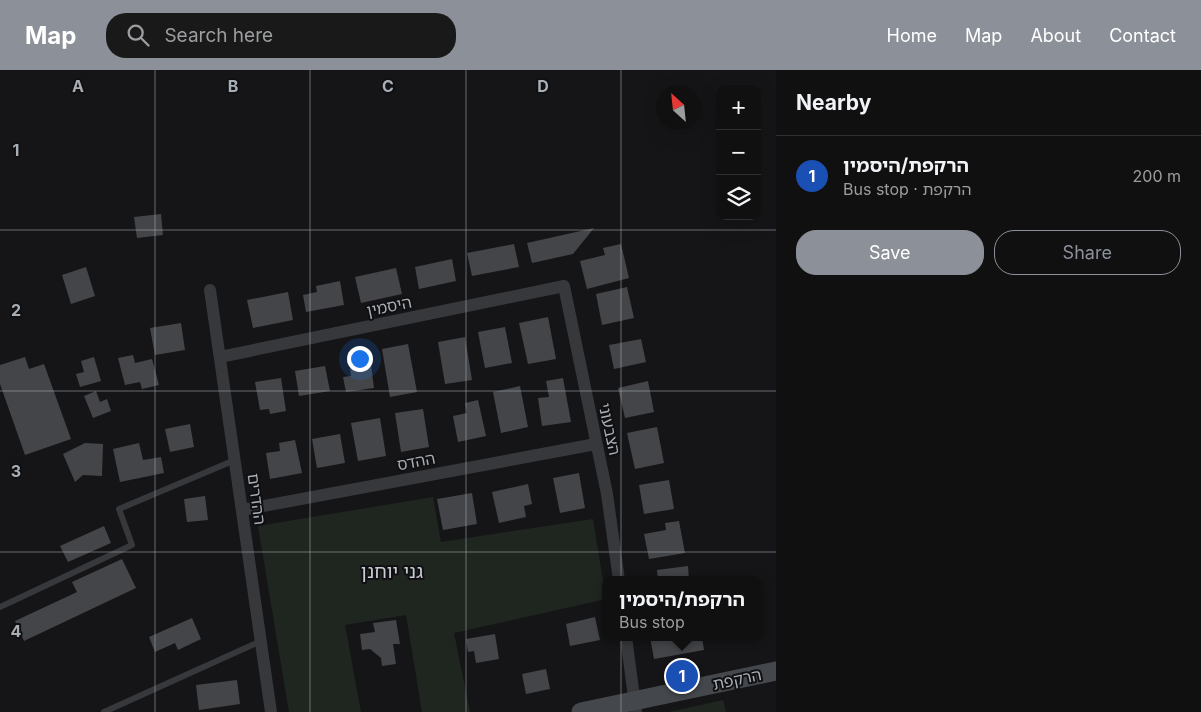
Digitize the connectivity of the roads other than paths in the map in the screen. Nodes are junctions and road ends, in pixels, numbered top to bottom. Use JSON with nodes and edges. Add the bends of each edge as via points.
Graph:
{"nodes":[{"id":1,"x":564,"y":286,"type":"joint"},
{"id":2,"x":210,"y":290,"type":"dead end"},
{"id":3,"x":220,"y":357,"type":"junction"},
{"id":4,"x":596,"y":444,"type":"junction"},
{"id":5,"x":234,"y":460,"type":"junction"},
{"id":6,"x":242,"y":510,"type":"junction"},
{"id":7,"x":618,"y":576,"type":"edge"},
{"id":8,"x":0,"y":607,"type":"edge"},
{"id":9,"x":261,"y":641,"type":"junction"},
{"id":10,"x":627,"y":641,"type":"edge"},
{"id":11,"x":776,"y":670,"type":"edge"},
{"id":12,"x":635,"y":706,"type":"edge"},
{"id":13,"x":104,"y":712,"type":"edge"},
{"id":14,"x":271,"y":712,"type":"edge"},
{"id":15,"x":581,"y":712,"type":"edge"}],
"edges":[{"from":1,"to":3,"type":"street","name":"היסמין"},
{"from":1,"to":4,"type":"street","name":"הצבעוני"},
{"from":2,"to":3,"type":"street","name":"ההדרים"},
{"from":3,"to":5,"type":"street","name":"ההדרים"},
{"from":4,"to":6,"type":"street","name":"ההדס"},
{"from":4,"to":7,"type":"street","name":"הצבעוני"},
{"from":5,"to":6,"type":"street","name":"ההדרים"},
{"from":5,"to":8,"type":"lane","via":[[119,509],[132,545]]},
{"from":6,"to":9,"type":"street","name":"ההדרים"},
{"from":9,"to":13,"type":"lane"},
{"from":9,"to":14,"type":"street","name":"ההדרים"},
{"from":10,"to":12,"type":"street"},
{"from":11,"to":12,"type":"main road","name":"הרקפת"},
{"from":12,"to":15,"type":"main road","name":"הרקפת"}]}
